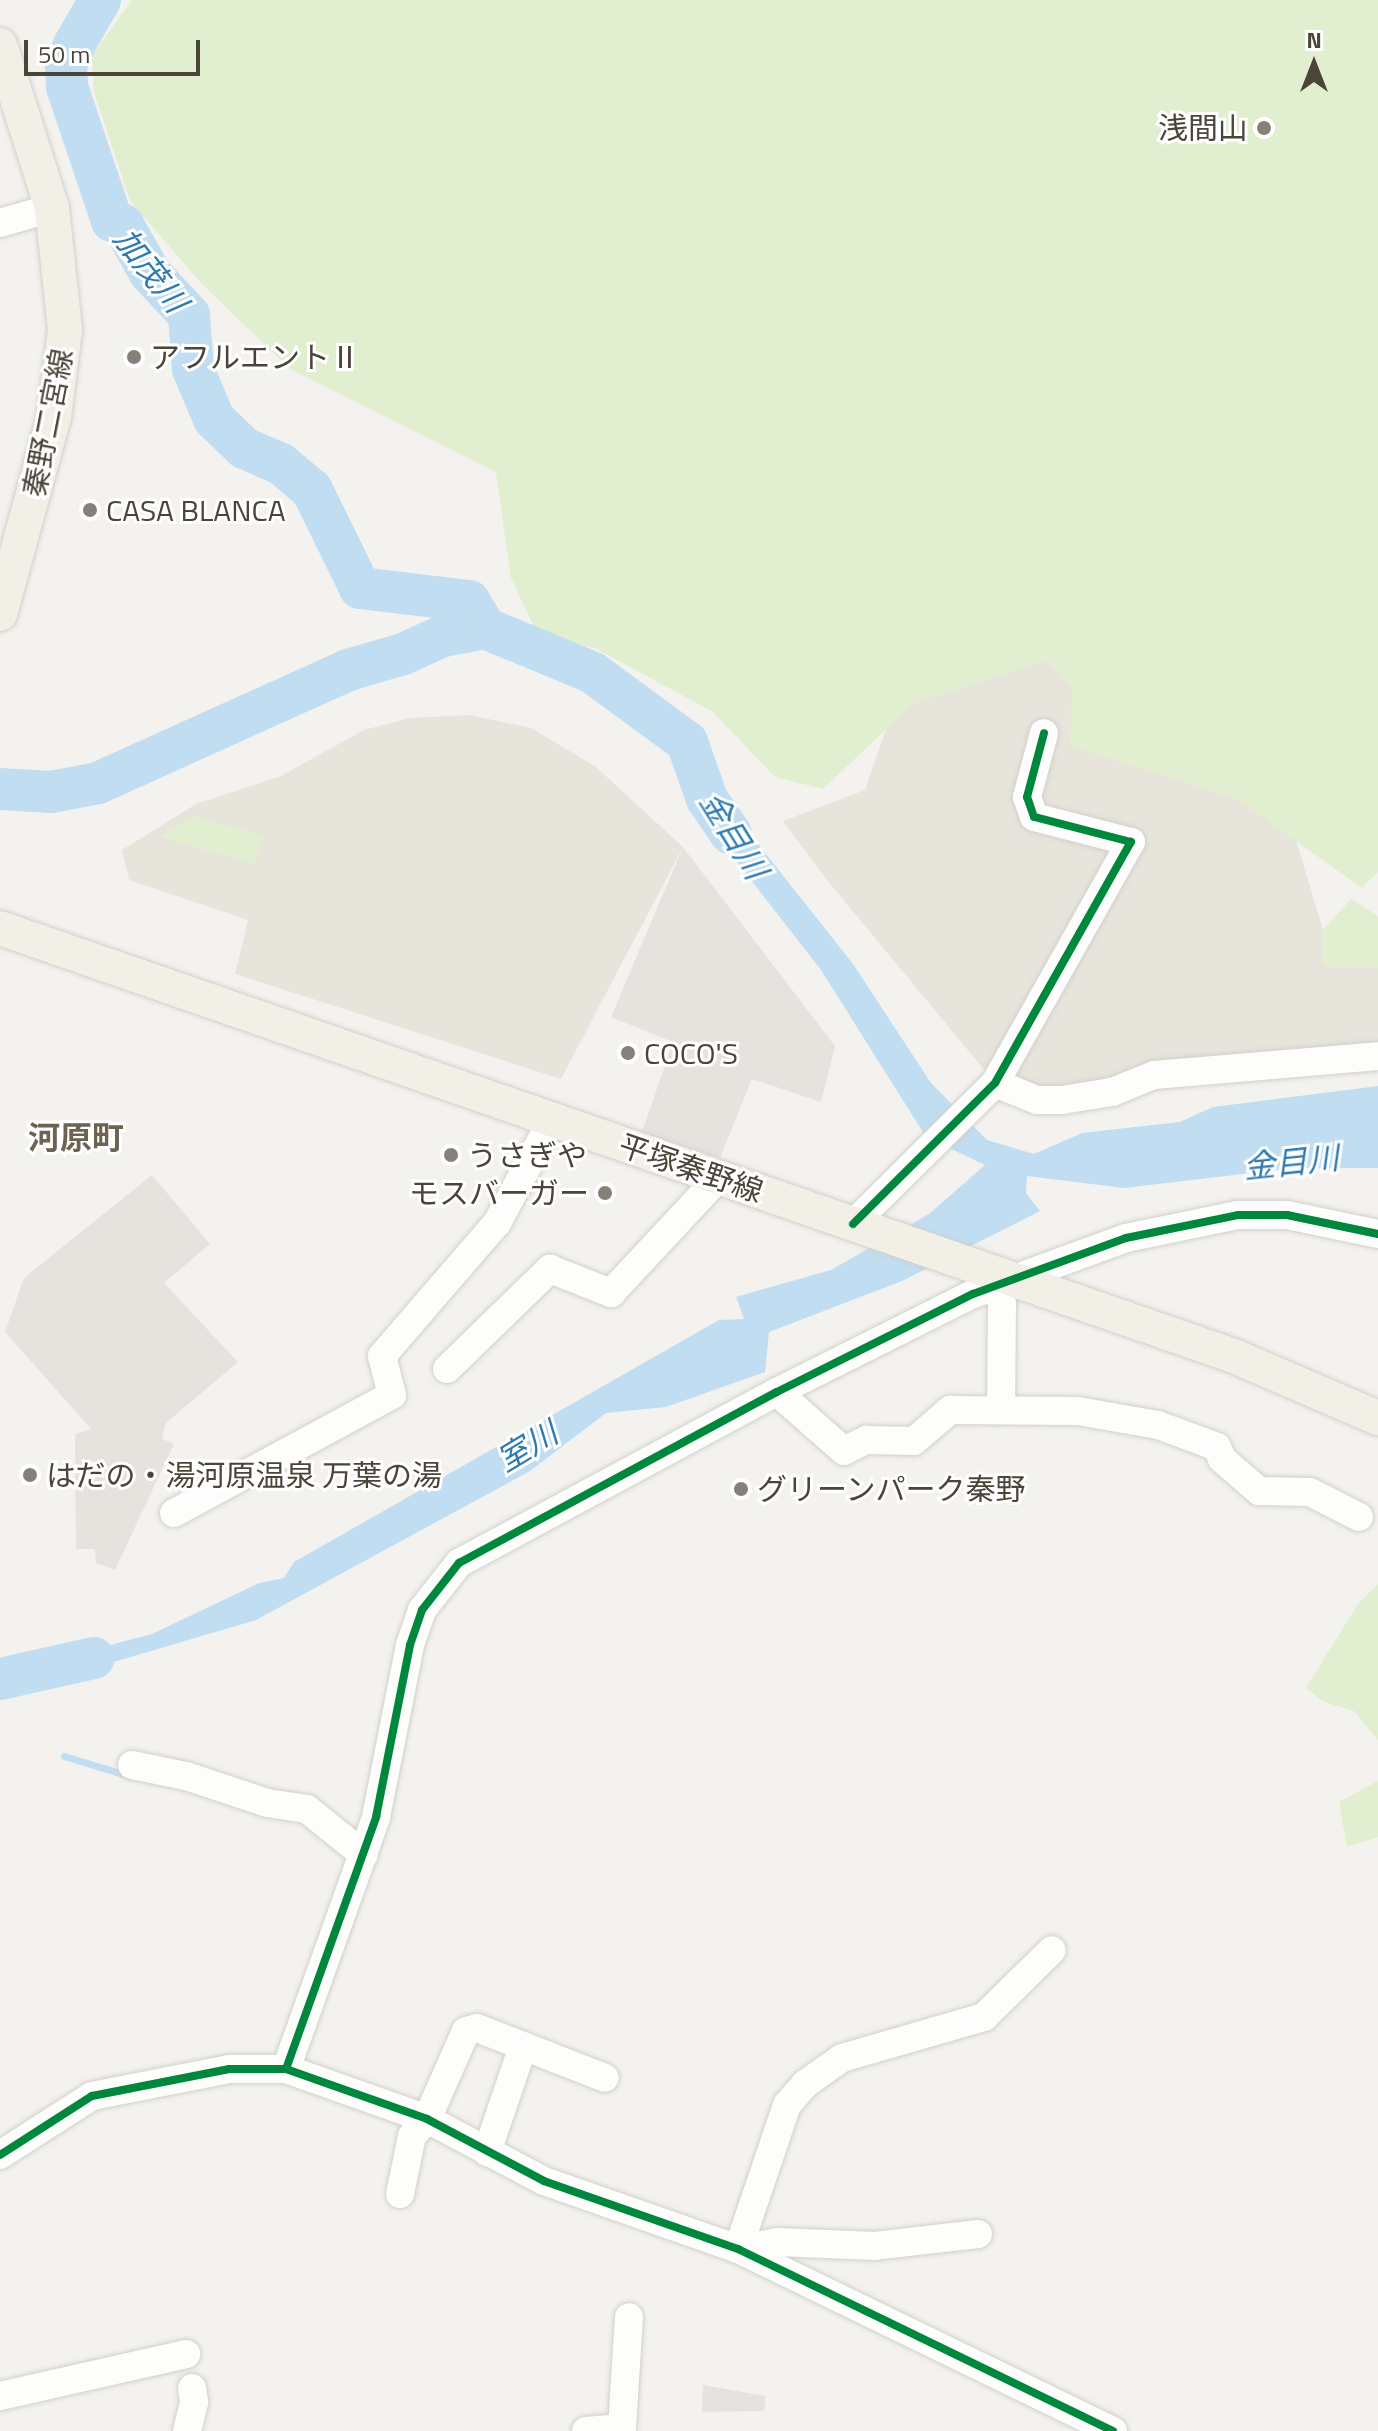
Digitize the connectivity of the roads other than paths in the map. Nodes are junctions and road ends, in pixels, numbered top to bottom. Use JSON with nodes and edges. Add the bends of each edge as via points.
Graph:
{"nodes":[{"id":1,"x":0,"y":45,"type":"edge"},
{"id":2,"x":52,"y":208,"type":"junction"},
{"id":3,"x":0,"y":223,"type":"edge"},
{"id":4,"x":0,"y":614,"type":"edge"},
{"id":5,"x":1044,"y":733,"type":"dead end"},
{"id":6,"x":0,"y":928,"type":"edge"},
{"id":7,"x":1378,"y":1056,"type":"edge"},
{"id":8,"x":992,"y":1087,"type":"junction"},
{"id":9,"x":552,"y":1120,"type":"junction"},
{"id":10,"x":719,"y":1177,"type":"junction"},
{"id":11,"x":861,"y":1227,"type":"junction"},
{"id":12,"x":1378,"y":1234,"type":"edge"},
{"id":13,"x":998,"y":1278,"type":"junction"},
{"id":14,"x":447,"y":1369,"type":"dead end"},
{"id":15,"x":777,"y":1392,"type":"junction"},
{"id":16,"x":1001,"y":1409,"type":"junction"},
{"id":17,"x":1378,"y":1418,"type":"edge"},
{"id":18,"x":174,"y":1513,"type":"dead end"},
{"id":19,"x":1359,"y":1517,"type":"dead end"},
{"id":20,"x":132,"y":1765,"type":"dead end"},
{"id":21,"x":364,"y":1855,"type":"junction"},
{"id":22,"x":1052,"y":1950,"type":"dead end"},
{"id":23,"x":523,"y":2046,"type":"junction"},
{"id":24,"x":286,"y":2069,"type":"junction"},
{"id":25,"x":605,"y":2078,"type":"dead end"},
{"id":26,"x":427,"y":2119,"type":"junction"},
{"id":27,"x":487,"y":2152,"type":"junction"},
{"id":28,"x":0,"y":2155,"type":"edge"},
{"id":29,"x":400,"y":2194,"type":"dead end"},
{"id":30,"x":978,"y":2234,"type":"dead end"},
{"id":31,"x":738,"y":2249,"type":"junction"},
{"id":32,"x":629,"y":2317,"type":"dead end"},
{"id":33,"x":186,"y":2354,"type":"dead end"},
{"id":34,"x":192,"y":2388,"type":"dead end"},
{"id":35,"x":0,"y":2396,"type":"edge"},
{"id":36,"x":187,"y":2431,"type":"edge"},
{"id":37,"x":586,"y":2431,"type":"edge"},
{"id":38,"x":1113,"y":2431,"type":"edge"}],
"edges":[{"from":1,"to":2,"type":"main road","name":"秦野二宮線"},
{"from":2,"to":3,"type":"street"},
{"from":2,"to":4,"type":"main road","name":"秦野二宮線","via":[[65,289],[63,365],[34,496]]},
{"from":5,"to":8,"type":"street","via":[[1027,797],[1034,817],[1131,842]]},
{"from":6,"to":9,"type":"main road","name":"平塚秦野線"},
{"from":7,"to":8,"type":"street","via":[[1154,1075],[1112,1092],[1062,1100],[1037,1100]]},
{"from":8,"to":11,"type":"street"},
{"from":9,"to":10,"type":"main road","name":"平塚秦野線"},
{"from":9,"to":18,"type":"street","via":[[497,1223],[382,1356],[392,1395]]},
{"from":10,"to":11,"type":"main road","name":"平塚秦野線"},
{"from":10,"to":14,"type":"street","via":[[611,1293],[550,1269]]},
{"from":11,"to":13,"type":"main road","name":"平塚秦野線"},
{"from":12,"to":13,"type":"street","via":[[1287,1215],[1238,1215],[1126,1238]]},
{"from":13,"to":15,"type":"street"},
{"from":13,"to":16,"type":"street"},
{"from":13,"to":17,"type":"main road","name":"平塚秦野線","via":[[1234,1356]]},
{"from":15,"to":16,"type":"street","via":[[844,1451],[866,1440],[914,1441],[950,1410]]},
{"from":15,"to":21,"type":"street","via":[[459,1563],[437,1587],[410,1645],[392,1746]]},
{"from":16,"to":19,"type":"street","via":[[1078,1411],[1158,1425],[1217,1447],[1222,1459],[1259,1491],[1310,1492]]},
{"from":20,"to":21,"type":"street","via":[[307,1809]]},
{"from":21,"to":24,"type":"street"},
{"from":22,"to":31,"type":"street","via":[[984,2017],[842,2058],[805,2084],[787,2105]]},
{"from":23,"to":25,"type":"street"},
{"from":23,"to":26,"type":"street","via":[[477,2028],[466,2031]]},
{"from":23,"to":27,"type":"street"},
{"from":24,"to":26,"type":"street"},
{"from":24,"to":28,"type":"street","via":[[229,2069],[92,2096]]},
{"from":26,"to":27,"type":"street"},
{"from":26,"to":29,"type":"street","via":[[412,2136]]},
{"from":27,"to":31,"type":"street","via":[[544,2181]]},
{"from":30,"to":31,"type":"street","via":[[875,2246],[778,2242]]},
{"from":31,"to":38,"type":"street"},
{"from":32,"to":37,"type":"street","via":[[622,2428]]},
{"from":33,"to":35,"type":"street"},
{"from":34,"to":36,"type":"street"}]}
